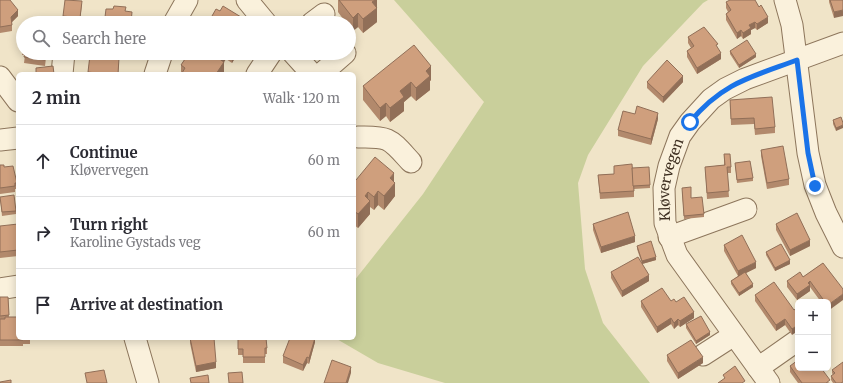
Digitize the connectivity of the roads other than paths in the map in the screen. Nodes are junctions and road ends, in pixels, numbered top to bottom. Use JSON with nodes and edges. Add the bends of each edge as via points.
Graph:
{"nodes":[{"id":1,"x":187,"y":0,"type":"edge"},
{"id":2,"x":247,"y":0,"type":"edge"},
{"id":3,"x":785,"y":0,"type":"edge"},
{"id":4,"x":178,"y":16,"type":"edge"},
{"id":5,"x":260,"y":16,"type":"edge"},
{"id":6,"x":843,"y":43,"type":"edge"},
{"id":7,"x":63,"y":60,"type":"edge"},
{"id":8,"x":160,"y":60,"type":"edge"},
{"id":9,"x":266,"y":60,"type":"edge"},
{"id":10,"x":299,"y":60,"type":"edge"},
{"id":11,"x":337,"y":60,"type":"edge"},
{"id":12,"x":797,"y":60,"type":"junction"},
{"id":13,"x":62,"y":72,"type":"edge"},
{"id":14,"x":156,"y":72,"type":"edge"},
{"id":15,"x":258,"y":72,"type":"edge"},
{"id":16,"x":310,"y":72,"type":"edge"},
{"id":17,"x":323,"y":72,"type":"edge"},
{"id":18,"x":0,"y":76,"type":"edge"},
{"id":19,"x":16,"y":98,"type":"edge"},
{"id":20,"x":16,"y":138,"type":"edge"},
{"id":21,"x":356,"y":138,"type":"edge"},
{"id":22,"x":0,"y":140,"type":"edge"},
{"id":23,"x":412,"y":162,"type":"dead end"},
{"id":24,"x":746,"y":209,"type":"dead end"},
{"id":25,"x":669,"y":237,"type":"junction"},
{"id":26,"x":843,"y":247,"type":"edge"},
{"id":27,"x":16,"y":286,"type":"edge"},
{"id":28,"x":0,"y":289,"type":"edge"},
{"id":29,"x":734,"y":335,"type":"junction"},
{"id":30,"x":136,"y":340,"type":"edge"},
{"id":31,"x":795,"y":343,"type":"edge"},
{"id":32,"x":703,"y":355,"type":"edge"},
{"id":33,"x":763,"y":375,"type":"edge"},
{"id":34,"x":148,"y":383,"type":"edge"}],
"edges":[{"from":1,"to":4,"type":"street"},
{"from":2,"to":5,"type":"street"},
{"from":3,"to":12,"type":"street"},
{"from":6,"to":12,"type":"street","name":"Kløvervegen"},
{"from":7,"to":13,"type":"street"},
{"from":8,"to":14,"type":"street"},
{"from":9,"to":15,"type":"street"},
{"from":10,"to":16,"type":"street"},
{"from":11,"to":17,"type":"street"},
{"from":12,"to":25,"type":"street","name":"Kløvervegen","via":[[725,89],[711,99],[690,122],[680,136],[664,188],[665,223]]},
{"from":12,"to":26,"type":"street","via":[[808,153],[815,186]]},
{"from":18,"to":19,"type":"street"},
{"from":20,"to":22,"type":"street"},
{"from":21,"to":23,"type":"street","via":[[382,136],[390,140]]},
{"from":24,"to":25,"type":"street"},
{"from":25,"to":29,"type":"street","name":"Kløvervegen","via":[[677,255]]},
{"from":27,"to":28,"type":"street"},
{"from":29,"to":32,"type":"street"},
{"from":29,"to":33,"type":"street","name":"Kløvervegen"},
{"from":30,"to":34,"type":"street"},
{"from":31,"to":33,"type":"street"}]}
